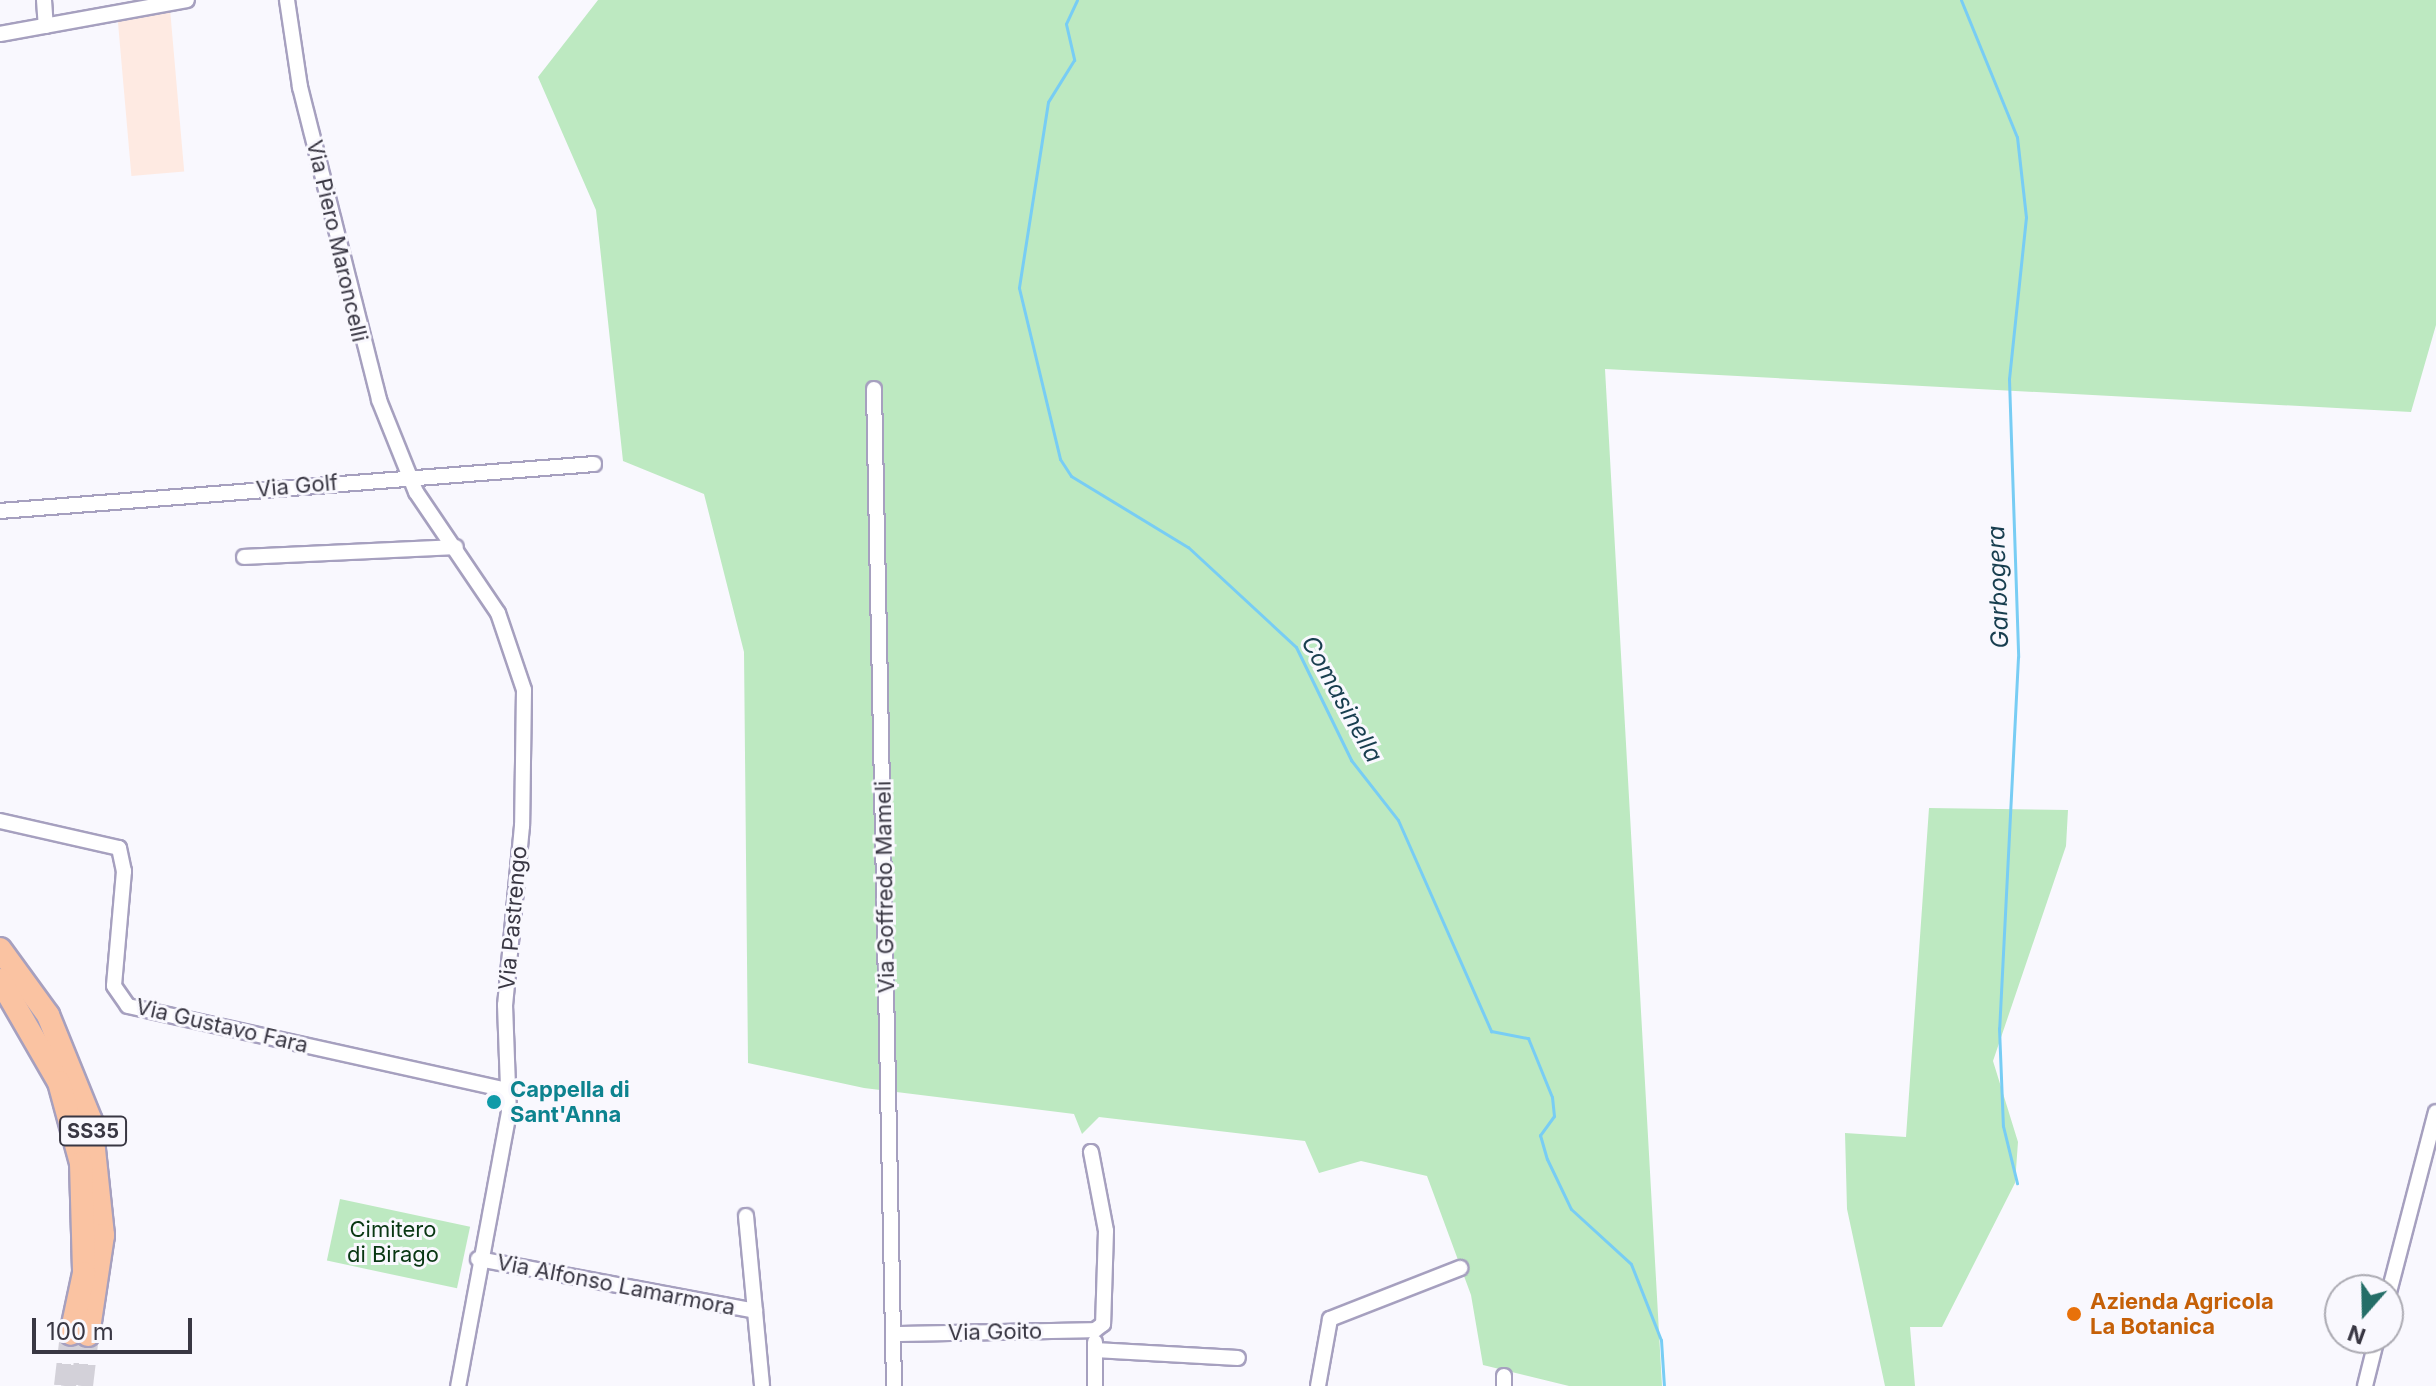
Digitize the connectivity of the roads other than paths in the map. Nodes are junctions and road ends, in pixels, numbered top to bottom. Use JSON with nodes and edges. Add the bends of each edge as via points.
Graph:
{"nodes":[{"id":1,"x":44,"y":0,"type":"edge"},
{"id":2,"x":187,"y":0,"type":"edge"},
{"id":3,"x":287,"y":0,"type":"edge"},
{"id":4,"x":46,"y":26,"type":"junction"},
{"id":5,"x":0,"y":34,"type":"edge"},
{"id":6,"x":874,"y":389,"type":"dead end"},
{"id":7,"x":594,"y":464,"type":"dead end"},
{"id":8,"x":409,"y":477,"type":"junction"},
{"id":9,"x":0,"y":511,"type":"edge"},
{"id":10,"x":456,"y":547,"type":"junction"},
{"id":11,"x":244,"y":557,"type":"dead end"},
{"id":12,"x":0,"y":821,"type":"edge"},
{"id":13,"x":0,"y":949,"type":"edge"},
{"id":14,"x":0,"y":980,"type":"edge"},
{"id":15,"x":503,"y":1089,"type":"junction"},
{"id":16,"x":2436,"y":1112,"type":"edge"},
{"id":17,"x":1091,"y":1152,"type":"dead end"},
{"id":18,"x":746,"y":1216,"type":"dead end"},
{"id":19,"x":478,"y":1259,"type":"junction"},
{"id":20,"x":1460,"y":1268,"type":"dead end"},
{"id":21,"x":2394,"y":1274,"type":"edge"},
{"id":22,"x":755,"y":1311,"type":"junction"},
{"id":23,"x":1095,"y":1330,"type":"junction"},
{"id":24,"x":894,"y":1334,"type":"junction"},
{"id":25,"x":1095,"y":1350,"type":"junction"},
{"id":26,"x":2373,"y":1354,"type":"edge"},
{"id":27,"x":1238,"y":1358,"type":"dead end"},
{"id":28,"x":458,"y":1386,"type":"edge"},
{"id":29,"x":760,"y":1386,"type":"edge"},
{"id":30,"x":772,"y":1386,"type":"edge"},
{"id":31,"x":894,"y":1386,"type":"edge"},
{"id":32,"x":1095,"y":1386,"type":"edge"},
{"id":33,"x":1318,"y":1386,"type":"edge"},
{"id":34,"x":2365,"y":1386,"type":"edge"}],
"edges":[{"from":1,"to":4,"type":"street"},
{"from":2,"to":4,"type":"street"},
{"from":3,"to":8,"type":"street","name":"Via Piero Maroncelli","via":[[360,340]]},
{"from":4,"to":5,"type":"street"},
{"from":6,"to":24,"type":"street","name":"Via Goffredo Mameli"},
{"from":7,"to":8,"type":"street","name":"Via Golf"},
{"from":8,"to":9,"type":"street","name":"Via Golf"},
{"from":8,"to":10,"type":"street","name":"Via Pastrengo"},
{"from":10,"to":11,"type":"street"},
{"from":10,"to":15,"type":"street","name":"Via Pastrengo","via":[[509,633],[524,690]]},
{"from":12,"to":15,"type":"street","name":"Via Gustavo Fara","via":[[119,848],[124,871],[114,986],[128,1006]]},
{"from":13,"to":14,"type":"highway","number":"SS35","via":[[48,1015],[91,1121],[103,1235],[80,1335],[81,1163],[59,1082]]},
{"from":15,"to":19,"type":"street","name":"Via Pastrengo","via":[[509,1112]]},
{"from":16,"to":21,"type":"street"},
{"from":17,"to":23,"type":"street","via":[[1106,1231],[1103,1324]]},
{"from":18,"to":22,"type":"street"},
{"from":19,"to":22,"type":"street","name":"Via Alfonso Lamarmora"},
{"from":19,"to":28,"type":"street","name":"Via Pastrengo"},
{"from":20,"to":33,"type":"street","via":[[1330,1319]]},
{"from":22,"to":29,"type":"street"},
{"from":23,"to":24,"type":"street","name":"Via Goito"},
{"from":23,"to":25,"type":"street"},
{"from":24,"to":31,"type":"street","name":"Via Goffredo Mameli"},
{"from":25,"to":27,"type":"street"},
{"from":25,"to":32,"type":"street"},
{"from":26,"to":34,"type":"street"},
{"from":29,"to":30,"type":"street"}]}
